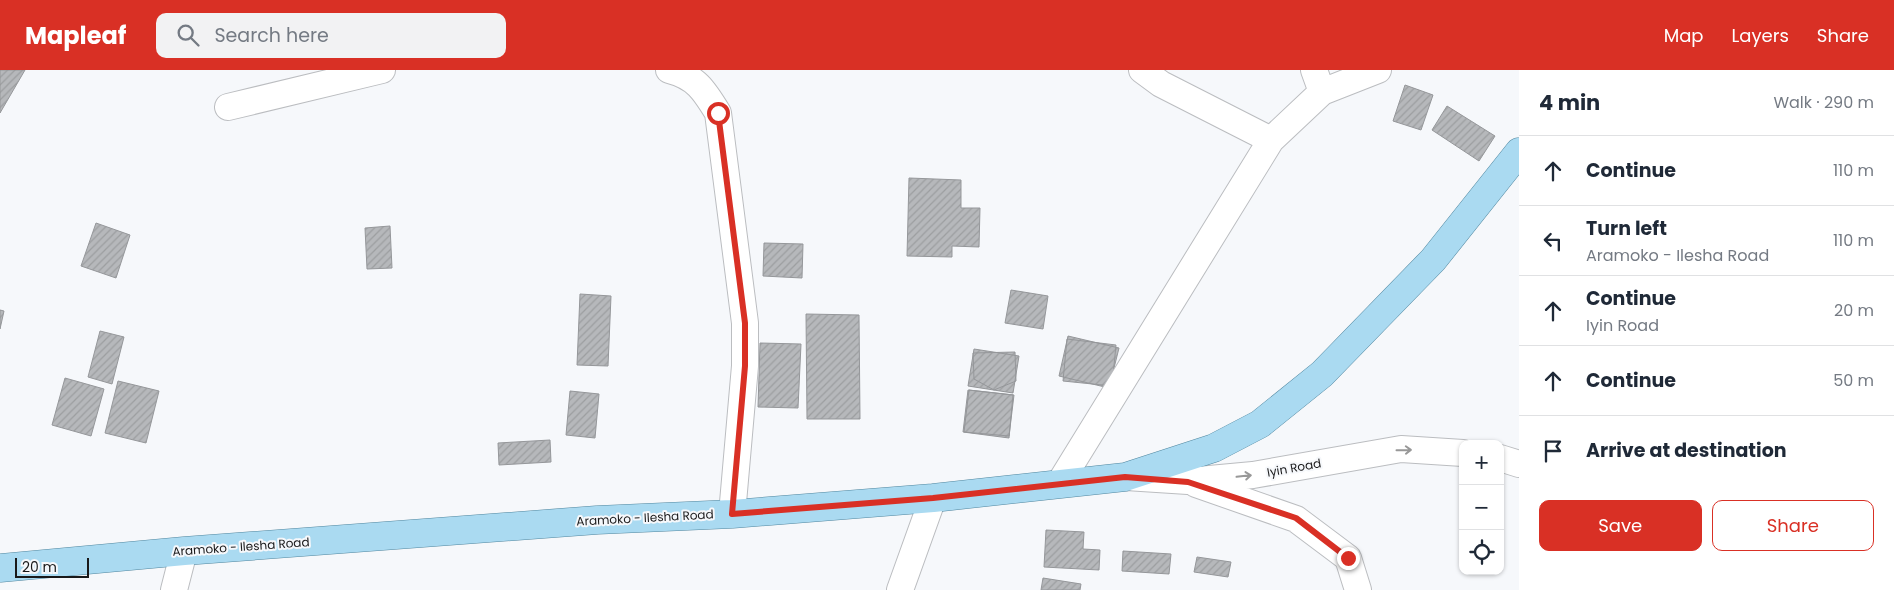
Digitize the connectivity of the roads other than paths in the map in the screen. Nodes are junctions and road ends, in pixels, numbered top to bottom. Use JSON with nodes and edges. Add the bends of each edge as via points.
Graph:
{"nodes":[{"id":1,"x":382,"y":70,"type":"edge"},
{"id":2,"x":669,"y":70,"type":"edge"},
{"id":3,"x":1142,"y":70,"type":"edge"},
{"id":4,"x":1378,"y":70,"type":"edge"},
{"id":5,"x":1318,"y":81,"type":"edge"},
{"id":6,"x":228,"y":107,"type":"dead end"},
{"id":7,"x":1271,"y":140,"type":"junction"},
{"id":8,"x":1519,"y":152,"type":"edge"},
{"id":9,"x":1459,"y":453,"type":"edge"},
{"id":10,"x":1504,"y":459,"type":"edge"},
{"id":11,"x":1519,"y":464,"type":"edge"},
{"id":12,"x":1125,"y":477,"type":"junction"},
{"id":13,"x":1188,"y":482,"type":"junction"},
{"id":14,"x":1059,"y":484,"type":"junction"},
{"id":15,"x":933,"y":498,"type":"junction"},
{"id":16,"x":732,"y":514,"type":"junction"},
{"id":17,"x":184,"y":551,"type":"junction"},
{"id":18,"x":0,"y":568,"type":"edge"},
{"id":19,"x":174,"y":590,"type":"edge"},
{"id":20,"x":900,"y":590,"type":"edge"},
{"id":21,"x":1358,"y":590,"type":"edge"}],
"edges":[{"from":1,"to":6,"type":"street"},
{"from":2,"to":16,"type":"street","via":[[680,73],[702,88],[718,113],[745,323],[745,366]]},
{"from":3,"to":7,"type":"street","via":[[1161,84]]},
{"from":4,"to":5,"type":"street"},
{"from":5,"to":7,"type":"street"},
{"from":7,"to":14,"type":"street"},
{"from":8,"to":12,"type":"main road","name":"Aramoko - Ilesha Road","via":[[1433,260],[1322,374],[1260,424],[1214,448]]},
{"from":13,"to":9,"type":"street","name":"Iyin Road","one_way":true,"via":[[1253,475],[1401,449]]},
{"from":10,"to":11,"type":"street"},
{"from":12,"to":13,"type":"street","name":"Iyin Road"},
{"from":12,"to":14,"type":"main road","name":"Aramoko - Ilesha Road"},
{"from":13,"to":21,"type":"street","via":[[1296,518],[1348,558]]},
{"from":14,"to":15,"type":"main road","name":"Aramoko - Ilesha Road"},
{"from":15,"to":16,"type":"main road","name":"Aramoko - Ilesha Road"},
{"from":15,"to":20,"type":"street"},
{"from":16,"to":17,"type":"main road","name":"Aramoko - Ilesha Road","via":[[587,521]]},
{"from":17,"to":18,"type":"main road","name":"Aramoko - Ilesha Road"},
{"from":17,"to":19,"type":"street"}]}
